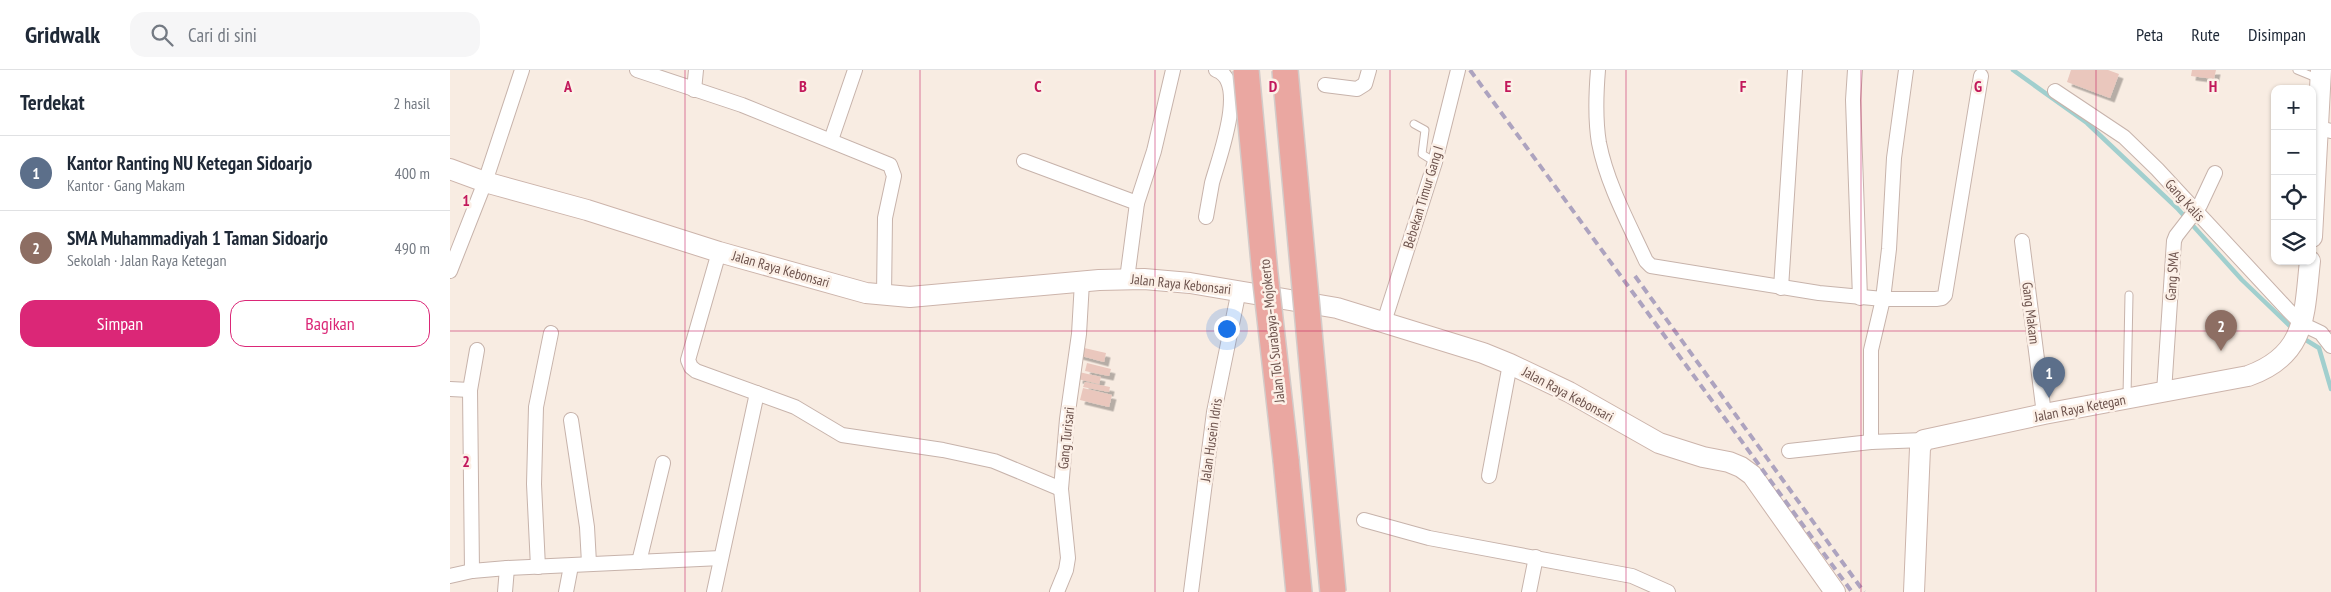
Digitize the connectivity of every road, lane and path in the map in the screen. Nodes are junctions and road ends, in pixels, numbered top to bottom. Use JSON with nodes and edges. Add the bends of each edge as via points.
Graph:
{"nodes":[{"id":1,"x":522,"y":70,"type":"edge"},
{"id":2,"x":637,"y":70,"type":"edge"},
{"id":3,"x":696,"y":70,"type":"edge"},
{"id":4,"x":856,"y":70,"type":"edge"},
{"id":5,"x":1173,"y":70,"type":"edge"},
{"id":6,"x":1216,"y":70,"type":"edge"},
{"id":7,"x":1246,"y":70,"type":"edge"},
{"id":8,"x":1285,"y":70,"type":"edge"},
{"id":9,"x":1368,"y":70,"type":"edge"},
{"id":10,"x":1458,"y":70,"type":"edge"},
{"id":11,"x":1598,"y":70,"type":"edge"},
{"id":12,"x":1795,"y":70,"type":"edge"},
{"id":13,"x":1855,"y":70,"type":"edge"},
{"id":14,"x":1906,"y":70,"type":"edge"},
{"id":15,"x":2297,"y":70,"type":"edge"},
{"id":16,"x":2321,"y":75,"type":"edge"},
{"id":17,"x":1981,"y":76,"type":"dead end"},
{"id":18,"x":1325,"y":85,"type":"dead end"},
{"id":19,"x":694,"y":90,"type":"junction"},
{"id":20,"x":2055,"y":91,"type":"dead end"},
{"id":21,"x":1414,"y":124,"type":"dead end"},
{"id":22,"x":2325,"y":130,"type":"edge"},
{"id":23,"x":831,"y":140,"type":"junction"},
{"id":24,"x":1024,"y":162,"type":"dead end"},
{"id":25,"x":1435,"y":162,"type":"junction"},
{"id":26,"x":450,"y":169,"type":"edge"},
{"id":27,"x":2215,"y":173,"type":"dead end"},
{"id":28,"x":485,"y":182,"type":"junction"},
{"id":29,"x":1137,"y":203,"type":"junction"},
{"id":30,"x":1206,"y":218,"type":"dead end"},
{"id":31,"x":2189,"y":220,"type":"junction"},
{"id":32,"x":2314,"y":220,"type":"edge"},
{"id":33,"x":2022,"y":242,"type":"dead end"},
{"id":34,"x":719,"y":252,"type":"junction"},
{"id":35,"x":2309,"y":265,"type":"edge"},
{"id":36,"x":450,"y":271,"type":"edge"},
{"id":37,"x":1127,"y":279,"type":"junction"},
{"id":38,"x":1082,"y":282,"type":"junction"},
{"id":39,"x":1781,"y":288,"type":"junction"},
{"id":40,"x":1239,"y":290,"type":"junction"},
{"id":41,"x":2129,"y":295,"type":"dead end"},
{"id":42,"x":884,"y":296,"type":"junction"},
{"id":43,"x":1860,"y":298,"type":"junction"},
{"id":44,"x":1883,"y":299,"type":"junction"},
{"id":45,"x":1384,"y":322,"type":"junction"},
{"id":46,"x":2299,"y":332,"type":"junction"},
{"id":47,"x":551,"y":333,"type":"dead end"},
{"id":48,"x":2331,"y":346,"type":"edge"},
{"id":49,"x":477,"y":350,"type":"dead end"},
{"id":50,"x":1510,"y":364,"type":"junction"},
{"id":51,"x":450,"y":389,"type":"edge"},
{"id":52,"x":470,"y":390,"type":"junction"},
{"id":53,"x":2164,"y":392,"type":"junction"},
{"id":54,"x":757,"y":393,"type":"junction"},
{"id":55,"x":2127,"y":399,"type":"junction"},
{"id":56,"x":2044,"y":414,"type":"junction"},
{"id":57,"x":571,"y":420,"type":"dead end"},
{"id":58,"x":1924,"y":440,"type":"junction"},
{"id":59,"x":1871,"y":442,"type":"junction"},
{"id":60,"x":1789,"y":451,"type":"dead end"},
{"id":61,"x":664,"y":464,"type":"dead end"},
{"id":62,"x":1489,"y":476,"type":"dead end"},
{"id":63,"x":1061,"y":489,"type":"junction"},
{"id":64,"x":1364,"y":520,"type":"dead end"},
{"id":65,"x":1536,"y":557,"type":"junction"},
{"id":66,"x":721,"y":558,"type":"junction"},
{"id":67,"x":639,"y":562,"type":"junction"},
{"id":68,"x":590,"y":563,"type":"junction"},
{"id":69,"x":571,"y":566,"type":"junction"},
{"id":70,"x":538,"y":567,"type":"junction"},
{"id":71,"x":507,"y":568,"type":"junction"},
{"id":72,"x":472,"y":571,"type":"junction"},
{"id":73,"x":450,"y":576,"type":"edge"},
{"id":74,"x":505,"y":592,"type":"edge"},
{"id":75,"x":566,"y":592,"type":"edge"},
{"id":76,"x":714,"y":592,"type":"edge"},
{"id":77,"x":1057,"y":592,"type":"edge"},
{"id":78,"x":1191,"y":592,"type":"edge"},
{"id":79,"x":1299,"y":592,"type":"edge"},
{"id":80,"x":1333,"y":592,"type":"edge"},
{"id":81,"x":1529,"y":592,"type":"edge"},
{"id":82,"x":1668,"y":592,"type":"edge"},
{"id":83,"x":1835,"y":592,"type":"edge"},
{"id":84,"x":1914,"y":592,"type":"edge"}],
"edges":[{"from":1,"to":28,"type":"street"},
{"from":2,"to":19,"type":"street"},
{"from":3,"to":19,"type":"street"},
{"from":4,"to":23,"type":"street"},
{"from":5,"to":29,"type":"street","via":[[1154,150]]},
{"from":6,"to":30,"type":"street","via":[[1226,77],[1231,109]]},
{"from":7,"to":79,"type":"highway","name":"Jalan Tol Surabaya–Mojokerto","bridge":true},
{"from":8,"to":80,"type":"highway","bridge":true},
{"from":9,"to":18,"type":"street","via":[[1365,84],[1358,89]]},
{"from":10,"to":25,"type":"street","name":"Bebekan Timur Gang I"},
{"from":11,"to":39,"type":"street","via":[[1599,143],[1613,185],[1646,261],[1659,269],[1710,274]]},
{"from":12,"to":39,"type":"street"},
{"from":13,"to":43,"type":"street","via":[[1853,100]]},
{"from":14,"to":44,"type":"street","via":[[1894,158]]},
{"from":15,"to":16,"type":"lane"},
{"from":16,"to":22,"type":"main road"},
{"from":17,"to":44,"type":"street","via":[[1945,295],[1936,299]]},
{"from":19,"to":23,"type":"street"},
{"from":20,"to":31,"type":"street","name":"Gang Kalis","via":[[2124,137],[2157,169]]},
{"from":21,"to":25,"type":"lane","via":[[1425,130],[1422,154]]},
{"from":22,"to":32,"type":"main road"},
{"from":23,"to":42,"type":"street","via":[[892,168],[894,176],[884,234]]},
{"from":24,"to":29,"type":"street"},
{"from":25,"to":45,"type":"street","name":"Bebekan Timur Gang I"},
{"from":26,"to":28,"type":"main road","name":"Jalan Raya Kebonsari"},
{"from":27,"to":31,"type":"street","name":"Gang SMA"},
{"from":28,"to":34,"type":"main road","name":"Jalan Raya Kebonsari"},
{"from":28,"to":36,"type":"street"},
{"from":29,"to":37,"type":"street"},
{"from":31,"to":46,"type":"street","name":"Gang Kalis"},
{"from":31,"to":53,"type":"street","name":"Gang SMA","via":[[2174,241]]},
{"from":33,"to":56,"type":"street","name":"Gang Makam"},
{"from":34,"to":42,"type":"main road","name":"Jalan Raya Kebonsari","via":[[866,294]]},
{"from":34,"to":54,"type":"street","via":[[688,360],[696,371]]},
{"from":35,"to":46,"type":"main road","name":"Jalan Raya Ketegan"},
{"from":37,"to":38,"type":"main road","name":"Jalan Raya Kebonsari"},
{"from":37,"to":40,"type":"main road","name":"Jalan Raya Kebonsari"},
{"from":38,"to":42,"type":"main road","name":"Jalan Raya Kebonsari","via":[[910,297]]},
{"from":38,"to":63,"type":"street","name":"Gang Turisari","via":[[1080,334],[1067,419]]},
{"from":39,"to":43,"type":"street"},
{"from":40,"to":45,"type":"main road","name":"Jalan Raya Kebonsari","via":[[1337,308]]},
{"from":40,"to":78,"type":"street","name":"Jalan Husein Idris","via":[[1214,412]]},
{"from":41,"to":55,"type":"lane"},
{"from":43,"to":44,"type":"street"},
{"from":44,"to":59,"type":"street","via":[[1871,350]]},
{"from":45,"to":50,"type":"main road","name":"Jalan Raya Kebonsari"},
{"from":46,"to":48,"type":"street","name":"Gang Kalis","via":[[2321,333]]},
{"from":46,"to":53,"type":"main road","name":"Jalan Raya Ketegan","via":[[2282,358],[2261,372]]},
{"from":47,"to":70,"type":"street","via":[[536,407],[534,484]]},
{"from":49,"to":52,"type":"street"},
{"from":50,"to":62,"type":"street"},
{"from":50,"to":83,"type":"main road","name":"Jalan Raya Kebonsari","via":[[1569,392],[1659,443],[1741,467],[1752,475]]},
{"from":51,"to":52,"type":"street"},
{"from":52,"to":72,"type":"street"},
{"from":53,"to":55,"type":"main road","name":"Jalan Raya Ketegan"},
{"from":54,"to":63,"type":"street","via":[[795,407],[842,435],[994,461]]},
{"from":54,"to":66,"type":"street"},
{"from":55,"to":56,"type":"main road","name":"Jalan Raya Ketegan"},
{"from":56,"to":58,"type":"main road","name":"Jalan Raya Ketegan"},
{"from":57,"to":68,"type":"street"},
{"from":58,"to":59,"type":"street"},
{"from":58,"to":84,"type":"main road","via":[[1920,448]]},
{"from":59,"to":60,"type":"street"},
{"from":61,"to":67,"type":"street"},
{"from":63,"to":77,"type":"street","name":"Gang Turisari","via":[[1068,558]]},
{"from":64,"to":65,"type":"street","via":[[1428,538]]},
{"from":65,"to":81,"type":"street"},
{"from":65,"to":82,"type":"street","via":[[1632,576]]},
{"from":66,"to":67,"type":"street"},
{"from":66,"to":76,"type":"street"},
{"from":67,"to":68,"type":"street"},
{"from":68,"to":69,"type":"street"},
{"from":69,"to":70,"type":"street"},
{"from":69,"to":75,"type":"street"},
{"from":70,"to":71,"type":"street"},
{"from":71,"to":72,"type":"street"},
{"from":71,"to":74,"type":"street"},
{"from":72,"to":73,"type":"street"}]}
